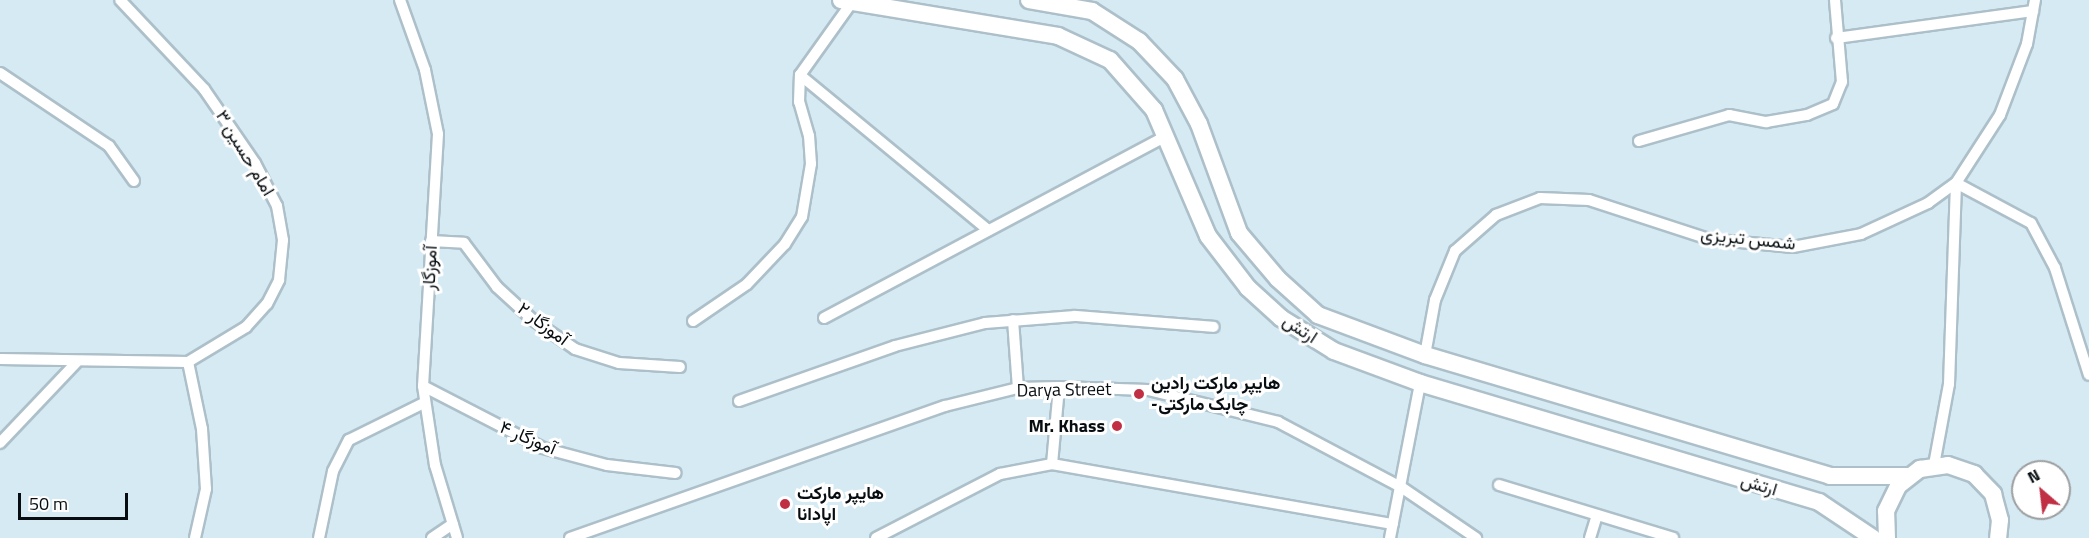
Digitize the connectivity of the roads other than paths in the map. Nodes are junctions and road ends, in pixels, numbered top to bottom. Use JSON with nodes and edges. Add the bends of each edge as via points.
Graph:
{"nodes":[{"id":1,"x":120,"y":0,"type":"edge"},
{"id":2,"x":400,"y":0,"type":"edge"},
{"id":3,"x":1029,"y":0,"type":"edge"},
{"id":4,"x":1835,"y":0,"type":"edge"},
{"id":5,"x":847,"y":1,"type":"edge"},
{"id":6,"x":2034,"y":5,"type":"edge"},
{"id":7,"x":1836,"y":38,"type":"junction"},
{"id":8,"x":0,"y":73,"type":"edge"},
{"id":9,"x":800,"y":75,"type":"junction"},
{"id":10,"x":1165,"y":137,"type":"junction"},
{"id":11,"x":1639,"y":141,"type":"dead end"},
{"id":12,"x":134,"y":182,"type":"dead end"},
{"id":13,"x":1956,"y":183,"type":"junction"},
{"id":14,"x":988,"y":230,"type":"junction"},
{"id":15,"x":431,"y":241,"type":"junction"},
{"id":16,"x":824,"y":318,"type":"dead end"},
{"id":17,"x":1013,"y":320,"type":"junction"},
{"id":18,"x":693,"y":321,"type":"dead end"},
{"id":19,"x":1214,"y":327,"type":"dead end"},
{"id":20,"x":1425,"y":355,"type":"junction"},
{"id":21,"x":0,"y":359,"type":"edge"},
{"id":22,"x":76,"y":362,"type":"junction"},
{"id":23,"x":188,"y":362,"type":"junction"},
{"id":24,"x":680,"y":368,"type":"dead end"},
{"id":25,"x":2089,"y":375,"type":"edge"},
{"id":26,"x":1420,"y":384,"type":"junction"},
{"id":27,"x":423,"y":386,"type":"junction"},
{"id":28,"x":1059,"y":387,"type":"junction"},
{"id":29,"x":1018,"y":388,"type":"junction"},
{"id":30,"x":739,"y":402,"type":"dead end"},
{"id":31,"x":424,"y":403,"type":"junction"},
{"id":32,"x":0,"y":443,"type":"edge"},
{"id":33,"x":1052,"y":464,"type":"junction"},
{"id":34,"x":1934,"y":465,"type":"junction"},
{"id":35,"x":676,"y":473,"type":"dead end"},
{"id":36,"x":1908,"y":476,"type":"junction"},
{"id":37,"x":1499,"y":485,"type":"dead end"},
{"id":38,"x":1401,"y":487,"type":"junction"},
{"id":39,"x":1597,"y":515,"type":"junction"},
{"id":40,"x":453,"y":524,"type":"junction"},
{"id":41,"x":1393,"y":524,"type":"junction"},
{"id":42,"x":195,"y":538,"type":"edge"},
{"id":43,"x":319,"y":538,"type":"edge"},
{"id":44,"x":432,"y":538,"type":"edge"},
{"id":45,"x":457,"y":538,"type":"edge"},
{"id":46,"x":570,"y":538,"type":"edge"},
{"id":47,"x":876,"y":538,"type":"edge"},
{"id":48,"x":1390,"y":538,"type":"edge"},
{"id":49,"x":1476,"y":538,"type":"edge"},
{"id":50,"x":1590,"y":538,"type":"edge"},
{"id":51,"x":1673,"y":538,"type":"edge"},
{"id":52,"x":1873,"y":538,"type":"edge"},
{"id":53,"x":1887,"y":538,"type":"edge"},
{"id":54,"x":1998,"y":538,"type":"edge"}],
"edges":[{"from":1,"to":23,"type":"street","name":"امام حسین ۳","via":[[229,122],[277,206],[284,240],[279,280],[267,304],[224,343]]},
{"from":2,"to":15,"type":"street","name":"آموزگار","via":[[425,70],[438,134]]},
{"from":3,"to":20,"type":"main road","name":"ارتش","via":[[1092,12],[1139,41],[1175,79],[1199,124],[1239,233],[1278,279],[1318,315]]},
{"from":4,"to":7,"type":"street"},
{"from":5,"to":9,"type":"street"},
{"from":5,"to":10,"type":"main road","name":"ارتش","via":[[1058,36],[1110,60],[1154,110]]},
{"from":6,"to":7,"type":"street"},
{"from":6,"to":13,"type":"street","name":"شمس تبریزی","via":[[2027,44],[2000,115]]},
{"from":7,"to":11,"type":"street","via":[[1842,82],[1833,104],[1807,115],[1766,122],[1729,115]]},
{"from":8,"to":12,"type":"street","via":[[109,146]]},
{"from":9,"to":14,"type":"street"},
{"from":9,"to":18,"type":"street","via":[[799,102],[809,136],[811,164],[802,218],[785,244],[747,284]]},
{"from":10,"to":14,"type":"street"},
{"from":10,"to":26,"type":"main road","name":"ارتش","via":[[1208,236],[1248,288],[1281,318],[1334,351]]},
{"from":13,"to":20,"type":"street","name":"شمس تبریزی","via":[[1928,203],[1861,234],[1793,247],[1708,238],[1589,200],[1540,198],[1496,215],[1455,251],[1435,300]]},
{"from":13,"to":25,"type":"street","via":[[2031,223],[2055,268]]},
{"from":13,"to":34,"type":"street","via":[[1949,384]]},
{"from":14,"to":16,"type":"street"},
{"from":15,"to":24,"type":"street","name":"آموزگار ۲","via":[[464,243],[497,287],[533,320],[575,348],[620,363]]},
{"from":15,"to":27,"type":"street","name":"آموزگار"},
{"from":17,"to":19,"type":"street","via":[[1075,316]]},
{"from":17,"to":29,"type":"street"},
{"from":17,"to":30,"type":"street","via":[[895,346]]},
{"from":20,"to":36,"type":"main road","name":"ارتش","via":[[1830,476]]},
{"from":21,"to":22,"type":"street","name":"امام حسین ۳"},
{"from":22,"to":23,"type":"street","name":"امام حسین ۳"},
{"from":22,"to":32,"type":"street"},
{"from":23,"to":42,"type":"street","via":[[202,429],[206,489]]},
{"from":26,"to":38,"type":"street"},
{"from":26,"to":52,"type":"main road","name":"ارتش","via":[[1819,502]]},
{"from":27,"to":31,"type":"street","name":"آموزگار"},
{"from":27,"to":35,"type":"street","name":"آموزگار ۴","via":[[543,448],[607,465]]},
{"from":28,"to":29,"type":"street","name":"Darya Street"},
{"from":28,"to":33,"type":"street"},
{"from":28,"to":38,"type":"street","name":"Darya Street","via":[[1148,390],[1278,422]]},
{"from":29,"to":46,"type":"street","name":"Darya Street","via":[[945,406]]},
{"from":31,"to":40,"type":"street","name":"آموزگار"},
{"from":31,"to":43,"type":"street","via":[[349,440],[333,471]]},
{"from":33,"to":41,"type":"street"},
{"from":33,"to":47,"type":"street","via":[[1000,474]]},
{"from":34,"to":36,"type":"main road"},
{"from":34,"to":54,"type":"main road","via":[[1961,468],[1984,482],[1998,506]]},
{"from":36,"to":53,"type":"main road","via":[[1891,498]]},
{"from":37,"to":39,"type":"street"},
{"from":38,"to":41,"type":"street"},
{"from":38,"to":49,"type":"street","name":"Darya Street"},
{"from":39,"to":50,"type":"street"},
{"from":39,"to":51,"type":"street"},
{"from":40,"to":44,"type":"street"},
{"from":40,"to":45,"type":"street","name":"آموزگار"},
{"from":41,"to":48,"type":"street"}]}
